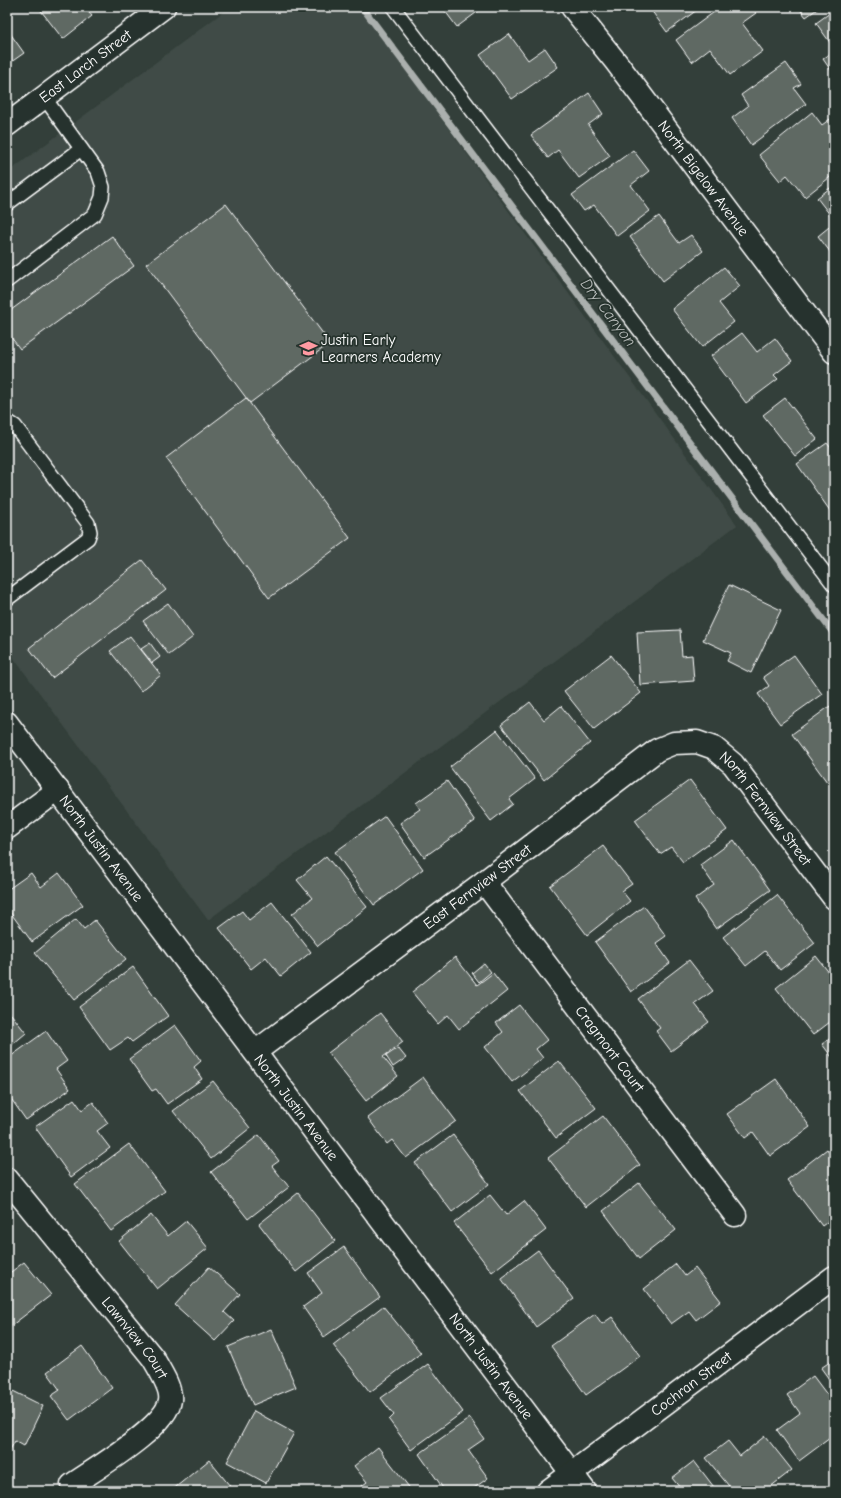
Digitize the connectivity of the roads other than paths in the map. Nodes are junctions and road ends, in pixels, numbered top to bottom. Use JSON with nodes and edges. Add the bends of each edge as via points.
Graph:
{"nodes":[{"id":1,"x":393,"y":7,"type":"edge"},
{"id":2,"x":572,"y":7,"type":"edge"},
{"id":3,"x":160,"y":8,"type":"edge"},
{"id":4,"x":44,"y":97,"type":"junction"},
{"id":5,"x":7,"y":124,"type":"edge"},
{"id":6,"x":81,"y":149,"type":"junction"},
{"id":7,"x":7,"y":204,"type":"edge"},
{"id":8,"x":7,"y":281,"type":"edge"},
{"id":9,"x":834,"y":352,"type":"edge"},
{"id":10,"x":7,"y":421,"type":"edge"},
{"id":11,"x":834,"y":585,"type":"edge"},
{"id":12,"x":7,"y":599,"type":"edge"},
{"id":13,"x":7,"y":723,"type":"edge"},
{"id":14,"x":705,"y":745,"type":"joint"},
{"id":15,"x":58,"y":790,"type":"junction"},
{"id":16,"x":7,"y":828,"type":"edge"},
{"id":17,"x":484,"y":882,"type":"junction"},
{"id":18,"x":834,"y":898,"type":"edge"},
{"id":19,"x":255,"y":1052,"type":"junction"},
{"id":20,"x":7,"y":1180,"type":"edge"},
{"id":21,"x":735,"y":1215,"type":"dead end"},
{"id":22,"x":834,"y":1277,"type":"edge"},
{"id":23,"x":572,"y":1473,"type":"junction"},
{"id":24,"x":72,"y":1485,"type":"dead end"},
{"id":25,"x":548,"y":1491,"type":"edge"},
{"id":26,"x":585,"y":1491,"type":"edge"}],
"edges":[{"from":1,"to":11,"type":"lane"},
{"from":2,"to":9,"type":"street","name":"North Bigelow Avenue"},
{"from":3,"to":4,"type":"street","name":"East Larch Street"},
{"from":4,"to":5,"type":"street","name":"East Larch Street"},
{"from":4,"to":6,"type":"lane"},
{"from":6,"to":7,"type":"lane"},
{"from":6,"to":8,"type":"lane","via":[[98,172],[103,187],[95,214]]},
{"from":10,"to":12,"type":"lane","via":[[15,426],[88,523],[90,532],[88,538]]},
{"from":13,"to":15,"type":"street","name":"North Justin Avenue"},
{"from":14,"to":17,"type":"street","name":"East Fernview Street","via":[[697,742],[674,743],[657,750]]},
{"from":14,"to":18,"type":"street","name":"North Fernview Street","via":[[714,748],[733,764]]},
{"from":15,"to":16,"type":"street"},
{"from":15,"to":19,"type":"street","name":"North Justin Avenue"},
{"from":17,"to":19,"type":"street","name":"East Fernview Street"},
{"from":17,"to":21,"type":"street","name":"Cragmont Court"},
{"from":19,"to":23,"type":"street","name":"North Justin Avenue"},
{"from":20,"to":24,"type":"street","name":"Lawnview Court","via":[[153,1358],[168,1386],[170,1400],[165,1412],[147,1432]]},
{"from":22,"to":23,"type":"street","name":"Cochran Street"},
{"from":23,"to":25,"type":"street","name":"Cochran Street"},
{"from":23,"to":26,"type":"street","name":"North Justin Avenue"}]}
